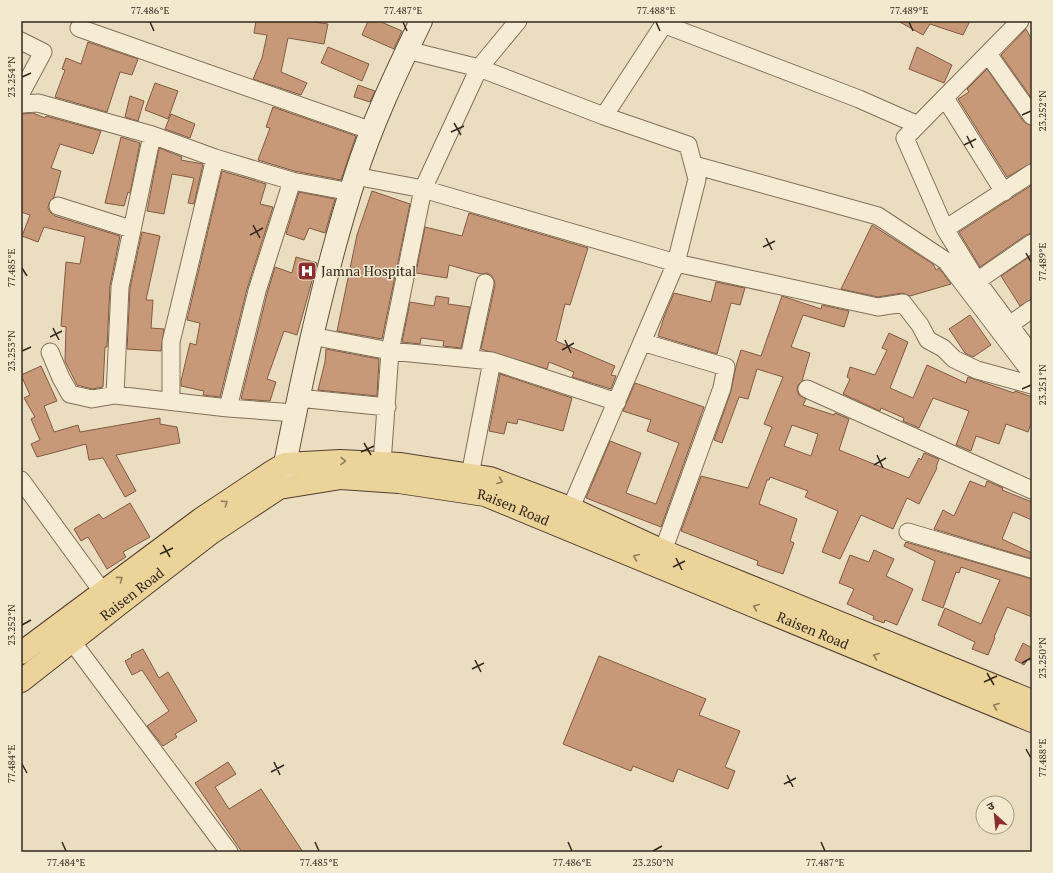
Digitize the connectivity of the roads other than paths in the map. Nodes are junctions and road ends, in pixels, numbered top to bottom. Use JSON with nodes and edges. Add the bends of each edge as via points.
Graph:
{"nodes":[{"id":1,"x":421,"y":21,"type":"edge"},
{"id":2,"x":518,"y":21,"type":"edge"},
{"id":3,"x":1020,"y":21,"type":"edge"},
{"id":4,"x":1030,"y":21,"type":"edge"},
{"id":5,"x":665,"y":23,"type":"edge"},
{"id":6,"x":1032,"y":24,"type":"edge"},
{"id":7,"x":79,"y":28,"type":"dead end"},
{"id":8,"x":21,"y":41,"type":"edge"},
{"id":9,"x":407,"y":50,"type":"junction"},
{"id":10,"x":988,"y":54,"type":"junction"},
{"id":11,"x":479,"y":68,"type":"junction"},
{"id":12,"x":21,"y":93,"type":"edge"},
{"id":13,"x":945,"y":98,"type":"junction"},
{"id":14,"x":21,"y":104,"type":"edge"},
{"id":15,"x":604,"y":116,"type":"junction"},
{"id":16,"x":1032,"y":116,"type":"edge"},
{"id":17,"x":918,"y":125,"type":"junction"},
{"id":18,"x":372,"y":131,"type":"junction"},
{"id":19,"x":152,"y":135,"type":"junction"},
{"id":20,"x":215,"y":158,"type":"junction"},
{"id":21,"x":694,"y":165,"type":"junction"},
{"id":22,"x":1032,"y":173,"type":"edge"},
{"id":23,"x":292,"y":181,"type":"junction"},
{"id":24,"x":353,"y":184,"type":"junction"},
{"id":25,"x":423,"y":190,"type":"junction"},
{"id":26,"x":1004,"y":192,"type":"junction"},
{"id":27,"x":58,"y":206,"type":"dead end"},
{"id":28,"x":131,"y":229,"type":"junction"},
{"id":29,"x":946,"y":229,"type":"junction"},
{"id":30,"x":1032,"y":243,"type":"edge"},
{"id":31,"x":676,"y":263,"type":"junction"},
{"id":32,"x":977,"y":281,"type":"junction"},
{"id":33,"x":485,"y":283,"type":"dead end"},
{"id":34,"x":1032,"y":309,"type":"edge"},
{"id":35,"x":1011,"y":324,"type":"junction"},
{"id":36,"x":311,"y":336,"type":"junction"},
{"id":37,"x":642,"y":342,"type":"junction"},
{"id":38,"x":390,"y":351,"type":"junction"},
{"id":39,"x":50,"y":352,"type":"dead end"},
{"id":40,"x":1032,"y":355,"type":"edge"},
{"id":41,"x":469,"y":358,"type":"junction"},
{"id":42,"x":492,"y":361,"type":"junction"},
{"id":43,"x":1032,"y":374,"type":"edge"},
{"id":44,"x":1032,"y":386,"type":"edge"},
{"id":45,"x":807,"y":389,"type":"dead end"},
{"id":46,"x":115,"y":394,"type":"junction"},
{"id":47,"x":171,"y":401,"type":"junction"},
{"id":48,"x":617,"y":402,"type":"junction"},
{"id":49,"x":297,"y":406,"type":"junction"},
{"id":50,"x":387,"y":406,"type":"junction"},
{"id":51,"x":228,"y":408,"type":"junction"},
{"id":52,"x":382,"y":463,"type":"junction"},
{"id":53,"x":285,"y":464,"type":"junction"},
{"id":54,"x":470,"y":475,"type":"junction"},
{"id":55,"x":21,"y":480,"type":"edge"},
{"id":56,"x":285,"y":487,"type":"junction"},
{"id":57,"x":1032,"y":490,"type":"edge"},
{"id":58,"x":566,"y":517,"type":"junction"},
{"id":59,"x":908,"y":532,"type":"dead end"},
{"id":60,"x":660,"y":559,"type":"junction"},
{"id":61,"x":1032,"y":569,"type":"edge"},
{"id":62,"x":108,"y":600,"type":"junction"},
{"id":63,"x":65,"y":632,"type":"junction"},
{"id":64,"x":21,"y":653,"type":"edge"},
{"id":65,"x":21,"y":681,"type":"edge"},
{"id":66,"x":1032,"y":701,"type":"edge"},
{"id":67,"x":1032,"y":721,"type":"edge"},
{"id":68,"x":229,"y":852,"type":"edge"}],
"edges":[{"from":1,"to":9,"type":"street"},
{"from":2,"to":11,"type":"street"},
{"from":3,"to":10,"type":"street"},
{"from":4,"to":6,"type":"street"},
{"from":5,"to":15,"type":"street"},
{"from":5,"to":17,"type":"street","via":[[859,99]]},
{"from":7,"to":18,"type":"street"},
{"from":8,"to":12,"type":"street","via":[[43,52]]},
{"from":9,"to":11,"type":"street"},
{"from":9,"to":18,"type":"street"},
{"from":10,"to":13,"type":"street"},
{"from":10,"to":16,"type":"street"},
{"from":11,"to":15,"type":"street"},
{"from":11,"to":25,"type":"street"},
{"from":13,"to":17,"type":"street"},
{"from":13,"to":26,"type":"street"},
{"from":14,"to":19,"type":"street","via":[[38,103]]},
{"from":15,"to":21,"type":"street","via":[[688,145]]},
{"from":17,"to":29,"type":"street","via":[[905,138]]},
{"from":18,"to":24,"type":"street"},
{"from":19,"to":20,"type":"street"},
{"from":19,"to":28,"type":"street"},
{"from":20,"to":23,"type":"street"},
{"from":20,"to":47,"type":"street","via":[[171,342]]},
{"from":21,"to":31,"type":"street","via":[[697,179]]},
{"from":21,"to":43,"type":"street","via":[[878,216],[946,261]]},
{"from":22,"to":26,"type":"street"},
{"from":23,"to":24,"type":"street"},
{"from":23,"to":51,"type":"street","via":[[257,290]]},
{"from":24,"to":25,"type":"street"},
{"from":24,"to":36,"type":"street"},
{"from":25,"to":31,"type":"street"},
{"from":25,"to":38,"type":"street"},
{"from":26,"to":29,"type":"street"},
{"from":27,"to":28,"type":"street"},
{"from":28,"to":46,"type":"street","via":[[120,287]]},
{"from":29,"to":32,"type":"street"},
{"from":30,"to":32,"type":"street"},
{"from":31,"to":37,"type":"street"},
{"from":31,"to":44,"type":"street","via":[[878,307],[904,303],[928,340],[943,348],[954,359],[977,370]]},
{"from":32,"to":35,"type":"street"},
{"from":33,"to":41,"type":"street"},
{"from":34,"to":35,"type":"street"},
{"from":35,"to":40,"type":"street"},
{"from":36,"to":38,"type":"street"},
{"from":36,"to":49,"type":"street"},
{"from":37,"to":48,"type":"street"},
{"from":37,"to":60,"type":"street","via":[[726,366],[722,388]]},
{"from":38,"to":41,"type":"street"},
{"from":38,"to":50,"type":"street"},
{"from":39,"to":46,"type":"street","via":[[70,394],[92,399]]},
{"from":41,"to":42,"type":"street"},
{"from":42,"to":48,"type":"street"},
{"from":42,"to":54,"type":"street"},
{"from":45,"to":57,"type":"street"},
{"from":46,"to":47,"type":"street"},
{"from":47,"to":51,"type":"street"},
{"from":48,"to":58,"type":"street"},
{"from":49,"to":50,"type":"street"},
{"from":49,"to":51,"type":"street"},
{"from":49,"to":53,"type":"street"},
{"from":50,"to":52,"type":"street"},
{"from":53,"to":52,"type":"main road","name":"Raisen Road","one_way":true,"via":[[340,461]]},
{"from":52,"to":54,"type":"main road","name":"Raisen Road"},
{"from":53,"to":56,"type":"street"},
{"from":62,"to":53,"type":"main road","name":"Raisen Road","one_way":true,"via":[[201,519]]},
{"from":54,"to":58,"type":"main road","name":"Raisen Road","one_way":true,"via":[[490,478]]},
{"from":55,"to":62,"type":"street"},
{"from":56,"to":58,"type":"main road","name":"Raisen Road","via":[[341,478],[399,482],[485,495]]},
{"from":56,"to":62,"type":"main road","name":"Raisen Road","via":[[279,488]]},
{"from":58,"to":60,"type":"main road","name":"Raisen Road"},
{"from":59,"to":61,"type":"street"},
{"from":60,"to":66,"type":"main road","name":"Raisen Road"},
{"from":67,"to":60,"type":"main road","name":"Raisen Road","one_way":true},
{"from":62,"to":63,"type":"main road","name":"Raisen Road"},
{"from":63,"to":64,"type":"main road","name":"Raisen Road"},
{"from":63,"to":65,"type":"main road","name":"Raisen Road"},
{"from":63,"to":68,"type":"street"}]}
